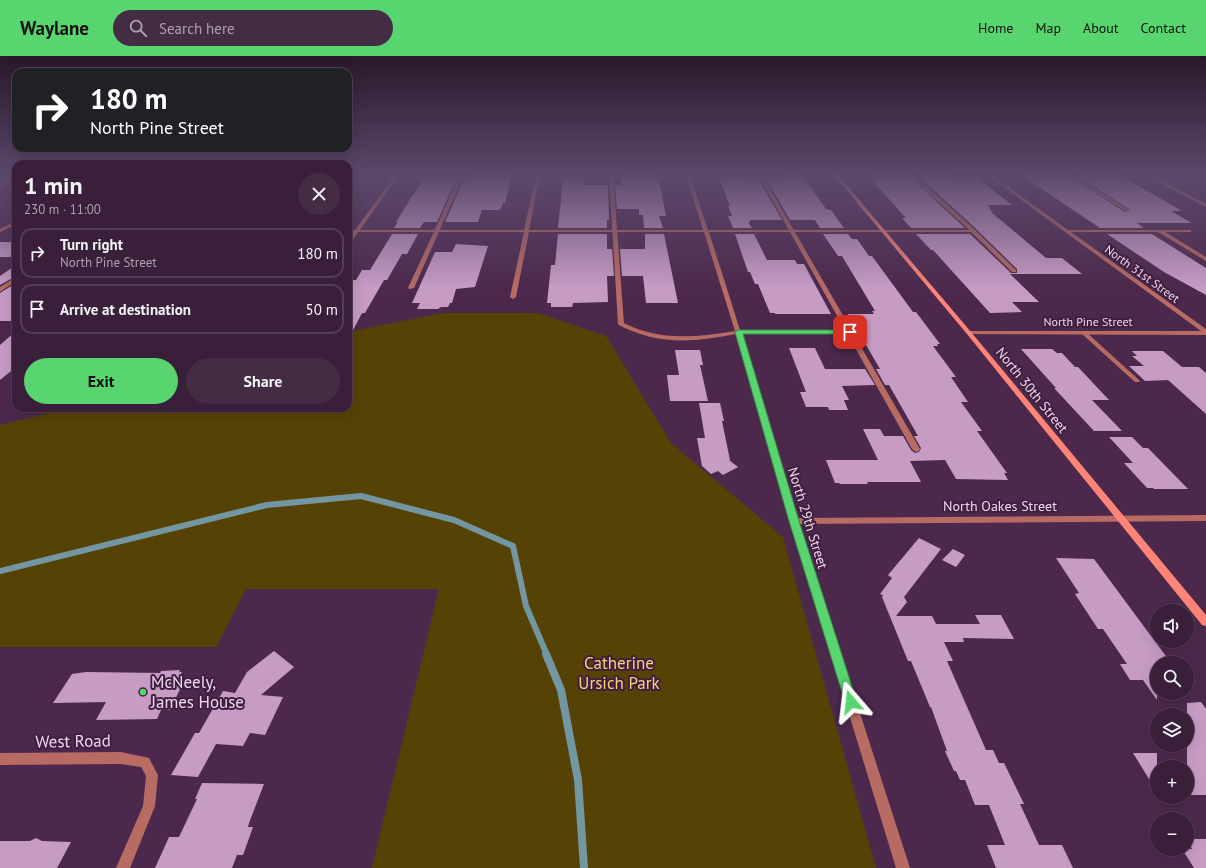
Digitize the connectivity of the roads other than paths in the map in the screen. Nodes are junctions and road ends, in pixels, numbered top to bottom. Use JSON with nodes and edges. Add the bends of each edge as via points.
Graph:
{"nodes":[{"id":1,"x":370,"y":213,"type":"edge"},
{"id":2,"x":444,"y":213,"type":"edge"},
{"id":3,"x":531,"y":213,"type":"edge"},
{"id":4,"x":613,"y":213,"type":"edge"},
{"id":5,"x":700,"y":213,"type":"edge"},
{"id":6,"x":782,"y":213,"type":"edge"},
{"id":7,"x":868,"y":213,"type":"edge"},
{"id":8,"x":952,"y":213,"type":"edge"},
{"id":9,"x":1041,"y":213,"type":"edge"},
{"id":10,"x":12,"y":224,"type":"edge"},
{"id":11,"x":0,"y":230,"type":"edge"},
{"id":12,"x":12,"y":230,"type":"edge"},
{"id":13,"x":352,"y":231,"type":"edge"},
{"id":14,"x":357,"y":231,"type":"junction"},
{"id":15,"x":436,"y":231,"type":"junction"},
{"id":16,"x":527,"y":231,"type":"junction"},
{"id":17,"x":614,"y":231,"type":"junction"},
{"id":18,"x":705,"y":231,"type":"junction"},
{"id":19,"x":792,"y":231,"type":"junction"},
{"id":20,"x":883,"y":231,"type":"junction"},
{"id":21,"x":972,"y":231,"type":"junction"},
{"id":22,"x":1066,"y":231,"type":"junction"},
{"id":23,"x":1160,"y":231,"type":"junction"},
{"id":24,"x":1189,"y":231,"type":"dead end"},
{"id":25,"x":352,"y":238,"type":"edge"},
{"id":26,"x":1206,"y":259,"type":"edge"},
{"id":27,"x":1014,"y":271,"type":"dead end"},
{"id":28,"x":12,"y":282,"type":"edge"},
{"id":29,"x":411,"y":288,"type":"dead end"},
{"id":30,"x":0,"y":290,"type":"edge"},
{"id":31,"x":513,"y":297,"type":"dead end"},
{"id":32,"x":738,"y":332,"type":"junction"},
{"id":33,"x":850,"y":332,"type":"junction"},
{"id":34,"x":969,"y":333,"type":"junction"},
{"id":35,"x":1084,"y":333,"type":"junction"},
{"id":36,"x":1206,"y":333,"type":"edge"},
{"id":37,"x":1137,"y":382,"type":"dead end"},
{"id":38,"x":916,"y":449,"type":"dead end"},
{"id":39,"x":1206,"y":518,"type":"edge"},
{"id":40,"x":1121,"y":519,"type":"junction"},
{"id":41,"x":794,"y":521,"type":"junction"},
{"id":42,"x":1206,"y":622,"type":"edge"},
{"id":43,"x":0,"y":759,"type":"edge"},
{"id":44,"x":123,"y":868,"type":"edge"},
{"id":45,"x":903,"y":868,"type":"edge"}],
"edges":[{"from":1,"to":14,"type":"street"},
{"from":2,"to":15,"type":"street"},
{"from":3,"to":16,"type":"street"},
{"from":4,"to":17,"type":"street"},
{"from":5,"to":18,"type":"street","name":"North 29th Street"},
{"from":6,"to":19,"type":"street"},
{"from":7,"to":20,"type":"main road","name":"North 30th Street"},
{"from":8,"to":21,"type":"street"},
{"from":9,"to":22,"type":"street","name":"North 31st Street"},
{"from":10,"to":11,"type":"street"},
{"from":11,"to":12,"type":"street"},
{"from":13,"to":14,"type":"street"},
{"from":14,"to":15,"type":"street"},
{"from":14,"to":25,"type":"street"},
{"from":15,"to":16,"type":"street"},
{"from":15,"to":29,"type":"street"},
{"from":16,"to":17,"type":"street"},
{"from":16,"to":31,"type":"street"},
{"from":17,"to":18,"type":"street"},
{"from":17,"to":32,"type":"street","via":[[621,324],[643,333],[670,338],[710,337]]},
{"from":18,"to":19,"type":"street"},
{"from":18,"to":32,"type":"street","name":"North 29th Street"},
{"from":19,"to":20,"type":"street"},
{"from":19,"to":33,"type":"street"},
{"from":20,"to":21,"type":"street"},
{"from":20,"to":34,"type":"main road","name":"North 30th Street"},
{"from":21,"to":27,"type":"street"},
{"from":22,"to":23,"type":"street"},
{"from":22,"to":36,"type":"street","name":"North 31st Street"},
{"from":23,"to":24,"type":"street"},
{"from":23,"to":26,"type":"street"},
{"from":28,"to":30,"type":"street"},
{"from":32,"to":33,"type":"street"},
{"from":32,"to":41,"type":"street","name":"North 29th Street"},
{"from":33,"to":38,"type":"street"},
{"from":34,"to":35,"type":"street","name":"North Pine Street"},
{"from":34,"to":40,"type":"main road","name":"North 30th Street"},
{"from":35,"to":36,"type":"street","name":"North Pine Street"},
{"from":35,"to":37,"type":"street"},
{"from":39,"to":40,"type":"street","name":"North Oakes Street"},
{"from":40,"to":41,"type":"street","name":"North Oakes Street"},
{"from":40,"to":42,"type":"main road","name":"North 30th Street"},
{"from":41,"to":45,"type":"street","name":"North 29th Street"},
{"from":43,"to":44,"type":"street","name":"West Road","via":[[121,758],[145,762],[152,775],[149,806]]}]}
